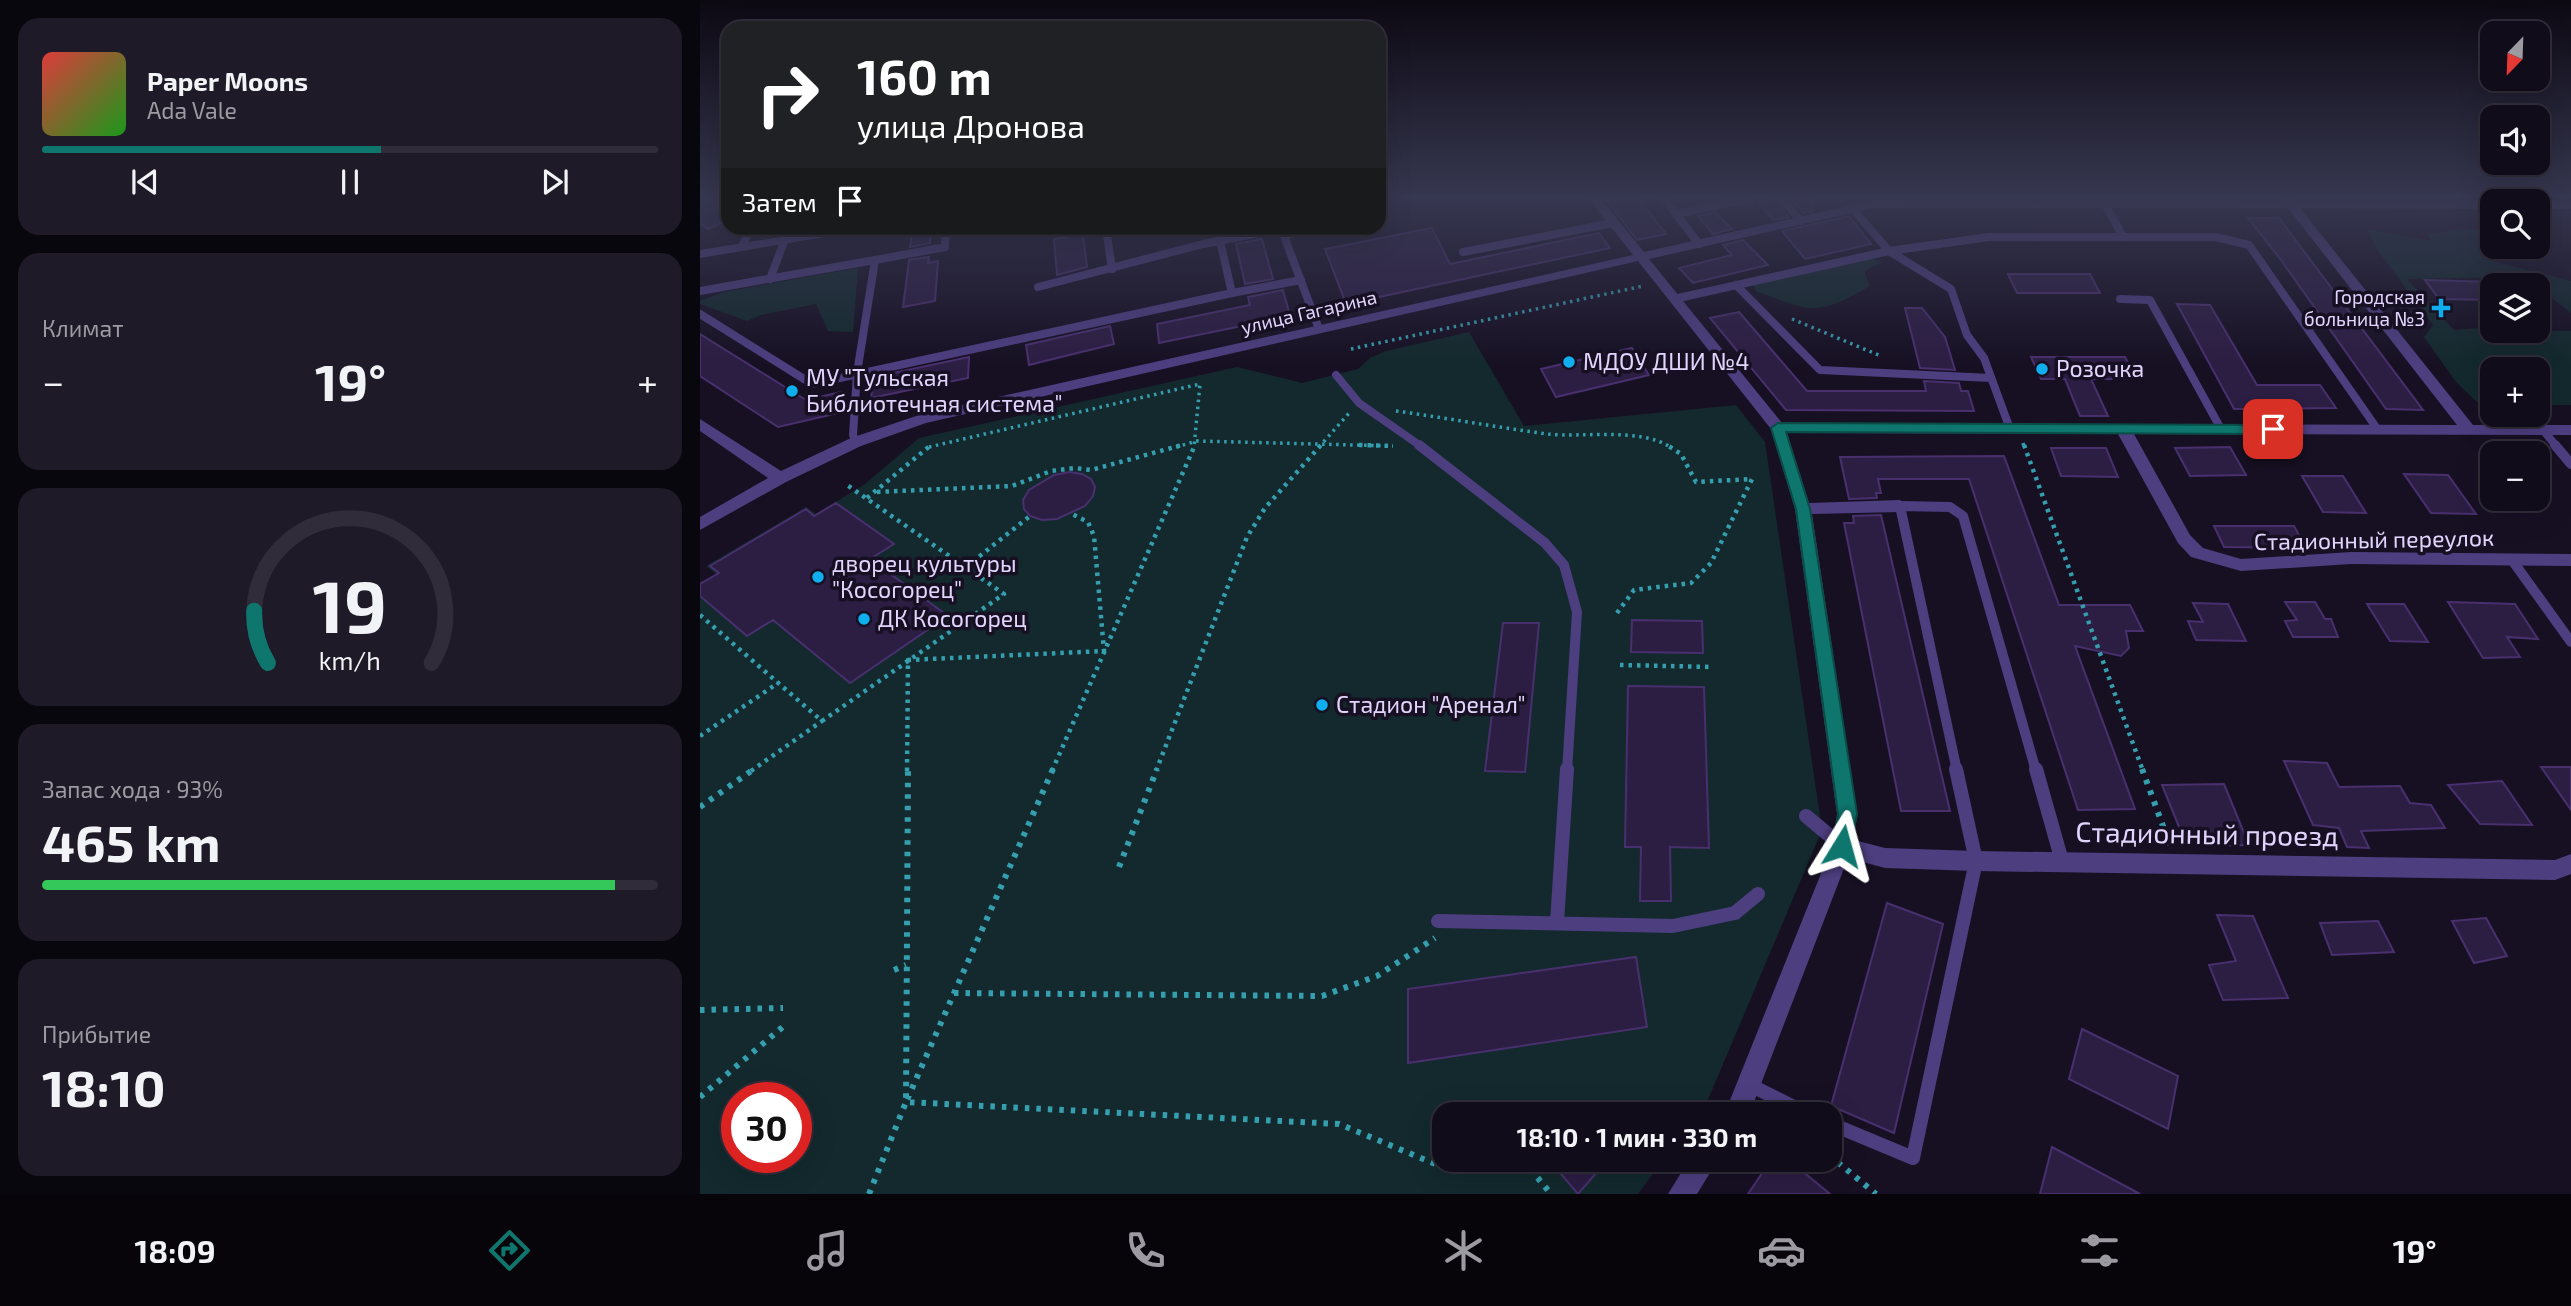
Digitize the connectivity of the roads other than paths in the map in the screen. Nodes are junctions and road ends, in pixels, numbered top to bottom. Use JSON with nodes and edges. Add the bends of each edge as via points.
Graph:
{"nodes":[{"id":1,"x":779,"y":254,"type":"edge"},
{"id":2,"x":909,"y":254,"type":"edge"},
{"id":3,"x":1110,"y":254,"type":"edge"},
{"id":4,"x":1173,"y":254,"type":"edge"},
{"id":5,"x":1223,"y":254,"type":"edge"},
{"id":6,"x":1291,"y":254,"type":"edge"},
{"id":7,"x":1638,"y":254,"type":"edge"},
{"id":8,"x":1656,"y":254,"type":"edge"},
{"id":9,"x":1877,"y":254,"type":"edge"},
{"id":10,"x":1893,"y":254,"type":"edge"},
{"id":11,"x":2255,"y":254,"type":"edge"},
{"id":12,"x":2330,"y":254,"type":"edge"},
{"id":13,"x":1641,"y":257,"type":"junction"},
{"id":14,"x":875,"y":260,"type":"junction"},
{"id":15,"x":1112,"y":270,"type":"junction"},
{"id":16,"x":770,"y":279,"type":"junction"},
{"id":17,"x":1301,"y":280,"type":"junction"},
{"id":18,"x":1736,"y":285,"type":"junction"},
{"id":19,"x":1038,"y":287,"type":"dead end"},
{"id":20,"x":700,"y":291,"type":"edge"},
{"id":21,"x":1232,"y":293,"type":"junction"},
{"id":22,"x":1674,"y":299,"type":"junction"},
{"id":23,"x":2120,"y":299,"type":"dead end"},
{"id":24,"x":700,"y":314,"type":"edge"},
{"id":25,"x":1319,"y":329,"type":"junction"},
{"id":26,"x":857,"y":373,"type":"junction"},
{"id":27,"x":1336,"y":375,"type":"dead end"},
{"id":28,"x":1992,"y":378,"type":"junction"},
{"id":29,"x":700,"y":424,"type":"edge"},
{"id":30,"x":1778,"y":428,"type":"junction"},
{"id":31,"x":2014,"y":429,"type":"junction"},
{"id":32,"x":2221,"y":429,"type":"junction"},
{"id":33,"x":2124,"y":430,"type":"junction"},
{"id":34,"x":2378,"y":430,"type":"junction"},
{"id":35,"x":2469,"y":430,"type":"junction"},
{"id":36,"x":2543,"y":430,"type":"junction"},
{"id":37,"x":2571,"y":430,"type":"edge"},
{"id":38,"x":856,"y":442,"type":"junction"},
{"id":39,"x":2571,"y":464,"type":"edge"},
{"id":40,"x":780,"y":478,"type":"junction"},
{"id":41,"x":1900,"y":506,"type":"junction"},
{"id":42,"x":1803,"y":509,"type":"junction"},
{"id":43,"x":700,"y":524,"type":"edge"},
{"id":44,"x":2512,"y":560,"type":"junction"},
{"id":45,"x":2571,"y":560,"type":"edge"},
{"id":46,"x":2571,"y":642,"type":"edge"},
{"id":47,"x":1807,"y":816,"type":"dead end"},
{"id":48,"x":1842,"y":846,"type":"junction"},
{"id":49,"x":2063,"y":860,"type":"junction"},
{"id":50,"x":1976,"y":861,"type":"junction"},
{"id":51,"x":2571,"y":864,"type":"edge"},
{"id":52,"x":1758,"y":894,"type":"dead end"},
{"id":53,"x":1438,"y":921,"type":"dead end"},
{"id":54,"x":1557,"y":922,"type":"junction"},
{"id":55,"x":1748,"y":1084,"type":"junction"},
{"id":56,"x":1741,"y":1102,"type":"edge"},
{"id":57,"x":1784,"y":1102,"type":"edge"},
{"id":58,"x":1842,"y":1128,"type":"edge"},
{"id":59,"x":1697,"y":1172,"type":"edge"},
{"id":60,"x":1681,"y":1194,"type":"edge"}],
"edges":[{"from":1,"to":16,"type":"lane"},
{"from":2,"to":14,"type":"lane"},
{"from":3,"to":15,"type":"lane"},
{"from":4,"to":15,"type":"lane"},
{"from":5,"to":21,"type":"lane"},
{"from":6,"to":17,"type":"lane"},
{"from":7,"to":13,"type":"street"},
{"from":8,"to":13,"type":"street","name":"улица Гагарина"},
{"from":9,"to":18,"type":"lane"},
{"from":10,"to":28,"type":"lane","via":[[1951,289],[1967,335]]},
{"from":11,"to":34,"type":"lane"},
{"from":12,"to":35,"type":"street"},
{"from":13,"to":22,"type":"street"},
{"from":13,"to":25,"type":"street","name":"улица Гагарина"},
{"from":14,"to":16,"type":"lane"},
{"from":14,"to":26,"type":"lane"},
{"from":15,"to":19,"type":"lane"},
{"from":16,"to":20,"type":"lane"},
{"from":17,"to":21,"type":"lane"},
{"from":17,"to":25,"type":"lane"},
{"from":18,"to":22,"type":"lane"},
{"from":18,"to":28,"type":"lane","via":[[1820,370]]},
{"from":21,"to":26,"type":"lane"},
{"from":22,"to":30,"type":"street"},
{"from":23,"to":32,"type":"lane","via":[[2150,300]]},
{"from":24,"to":26,"type":"lane","via":[[812,384]]},
{"from":25,"to":38,"type":"street","name":"улица Гагарина","via":[[922,419]]},
{"from":26,"to":38,"type":"lane"},
{"from":27,"to":54,"type":"lane","via":[[1359,403],[1545,543],[1564,565],[1577,612]]},
{"from":28,"to":31,"type":"lane"},
{"from":29,"to":40,"type":"street"},
{"from":30,"to":31,"type":"street"},
{"from":30,"to":42,"type":"street"},
{"from":31,"to":33,"type":"street"},
{"from":32,"to":33,"type":"street"},
{"from":32,"to":34,"type":"street"},
{"from":33,"to":44,"type":"street","name":"Стадионный переулок","via":[[2184,539],[2197,553],[2241,565],[2351,558]]},
{"from":34,"to":35,"type":"street"},
{"from":35,"to":36,"type":"street"},
{"from":36,"to":37,"type":"street"},
{"from":36,"to":39,"type":"lane"},
{"from":38,"to":40,"type":"street","name":"улица Гагарина"},
{"from":40,"to":43,"type":"street","name":"улица Гагарина"},
{"from":41,"to":42,"type":"street"},
{"from":41,"to":49,"type":"lane","via":[[1950,506],[1963,516]]},
{"from":41,"to":50,"type":"lane"},
{"from":42,"to":48,"type":"street","via":[[1847,814]]},
{"from":44,"to":45,"type":"street","name":"Стадионный переулок"},
{"from":44,"to":46,"type":"lane"},
{"from":47,"to":48,"type":"lane"},
{"from":48,"to":50,"type":"street","name":"Стадионный проезд","via":[[1885,858]]},
{"from":48,"to":55,"type":"street"},
{"from":49,"to":50,"type":"street","name":"Стадионный проезд"},
{"from":49,"to":51,"type":"street","name":"Стадионный проезд","via":[[2555,870]]},
{"from":50,"to":58,"type":"lane","via":[[1913,1158]]},
{"from":52,"to":54,"type":"lane","via":[[1735,913],[1673,926]]},
{"from":53,"to":54,"type":"lane"},
{"from":55,"to":56,"type":"street"},
{"from":55,"to":57,"type":"lane"},
{"from":59,"to":60,"type":"street"}]}
